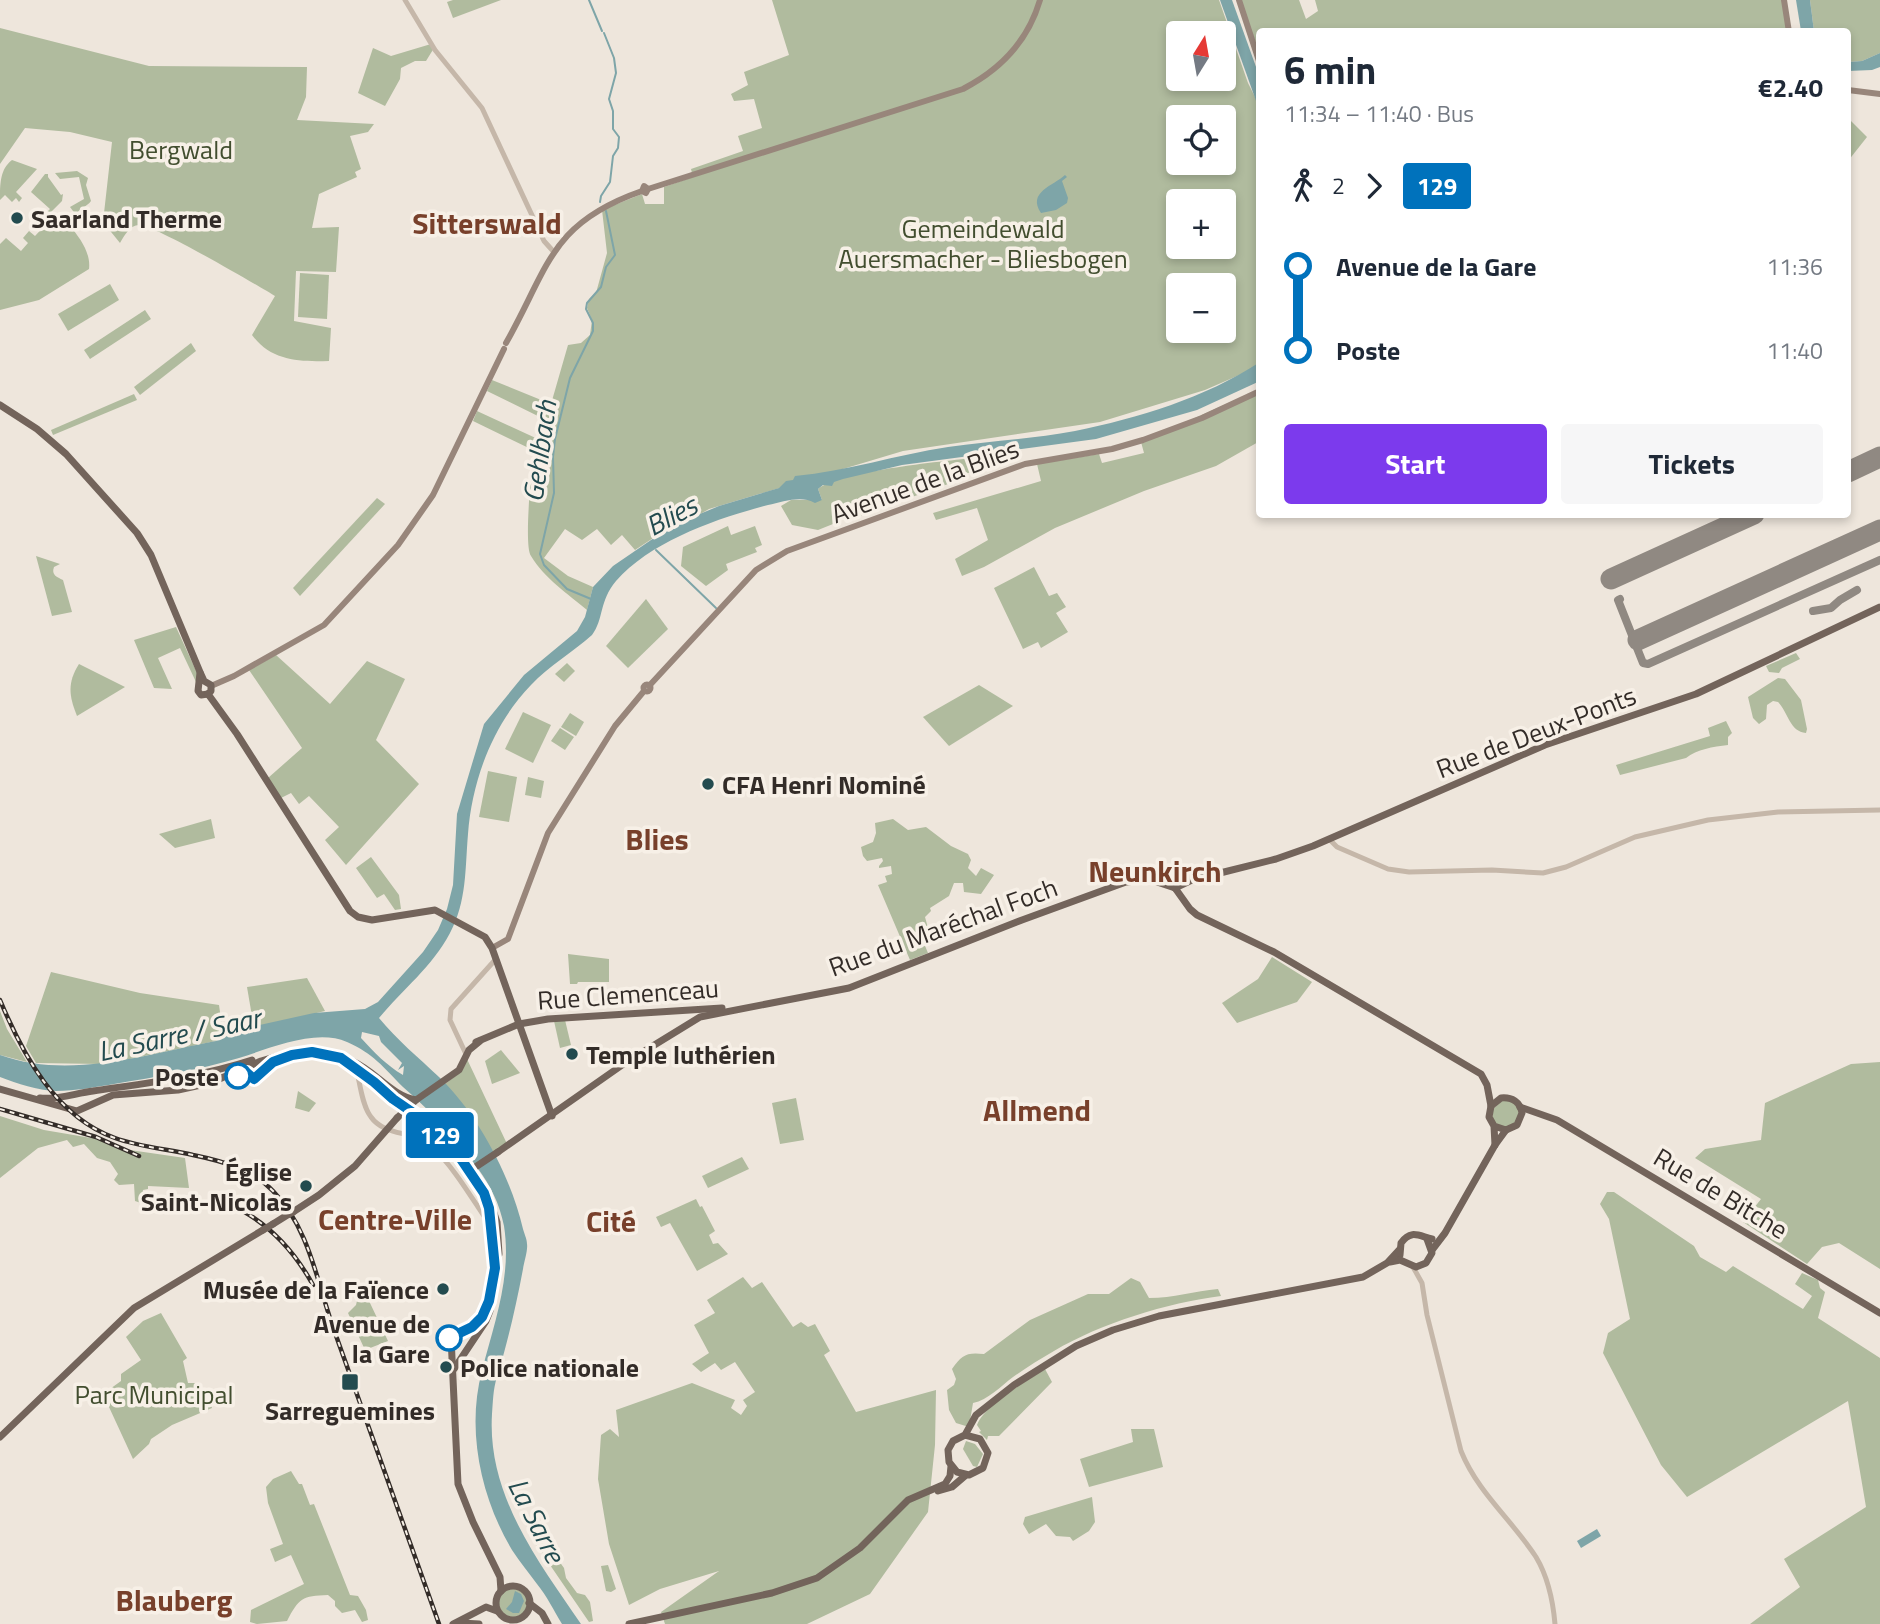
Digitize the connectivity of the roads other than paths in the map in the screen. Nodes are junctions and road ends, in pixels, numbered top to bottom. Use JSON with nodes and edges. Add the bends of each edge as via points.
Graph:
{"nodes":[{"id":1,"x":405,"y":0,"type":"edge"},
{"id":2,"x":1040,"y":0,"type":"edge"},
{"id":3,"x":1239,"y":0,"type":"edge"},
{"id":4,"x":1784,"y":0,"type":"edge"},
{"id":5,"x":1788,"y":28,"type":"edge"},
{"id":6,"x":1256,"y":52,"type":"edge"},
{"id":7,"x":1851,"y":90,"type":"edge"},
{"id":8,"x":1880,"y":94,"type":"edge"},
{"id":9,"x":553,"y":251,"type":"junction"},
{"id":10,"x":1256,"y":393,"type":"edge"},
{"id":11,"x":0,"y":405,"type":"edge"},
{"id":12,"x":1880,"y":607,"type":"edge"},
{"id":13,"x":205,"y":683,"type":"junction"},
{"id":14,"x":208,"y":694,"type":"junction"},
{"id":15,"x":1880,"y":810,"type":"edge"},
{"id":16,"x":1329,"y":839,"type":"junction"},
{"id":17,"x":1176,"y":882,"type":"junction"},
{"id":18,"x":492,"y":948,"type":"junction"},
{"id":19,"x":493,"y":962,"type":"junction"},
{"id":20,"x":740,"y":1009,"type":"joint"},
{"id":21,"x":713,"y":1011,"type":"junction"},
{"id":22,"x":519,"y":1024,"type":"junction"},
{"id":23,"x":480,"y":1041,"type":"junction"},
{"id":24,"x":467,"y":1049,"type":"junction"},
{"id":25,"x":363,"y":1069,"type":"junction"},
{"id":26,"x":451,"y":1076,"type":"junction"},
{"id":27,"x":172,"y":1081,"type":"junction"},
{"id":28,"x":0,"y":1088,"type":"edge"},
{"id":29,"x":1488,"y":1090,"type":"junction"},
{"id":30,"x":36,"y":1097,"type":"junction"},
{"id":31,"x":1501,"y":1098,"type":"junction"},
{"id":32,"x":416,"y":1100,"type":"junction"},
{"id":33,"x":1491,"y":1106,"type":"junction"},
{"id":34,"x":1520,"y":1107,"type":"junction"},
{"id":35,"x":1538,"y":1114,"type":"junction"},
{"id":36,"x":552,"y":1115,"type":"junction"},
{"id":37,"x":1521,"y":1120,"type":"junction"},
{"id":38,"x":1494,"y":1126,"type":"junction"},
{"id":39,"x":387,"y":1129,"type":"junction"},
{"id":40,"x":1506,"y":1130,"type":"junction"},
{"id":41,"x":1495,"y":1145,"type":"junction"},
{"id":42,"x":464,"y":1175,"type":"junction"},
{"id":43,"x":467,"y":1186,"type":"dead end"},
{"id":44,"x":490,"y":1221,"type":"junction"},
{"id":45,"x":1441,"y":1238,"type":"junction"},
{"id":46,"x":1427,"y":1239,"type":"junction"},
{"id":47,"x":1399,"y":1250,"type":"junction"},
{"id":48,"x":1432,"y":1250,"type":"junction"},
{"id":49,"x":1403,"y":1261,"type":"junction"},
{"id":50,"x":1387,"y":1263,"type":"junction"},
{"id":51,"x":1426,"y":1263,"type":"junction"},
{"id":52,"x":1413,"y":1266,"type":"junction"},
{"id":53,"x":1422,"y":1283,"type":"junction"},
{"id":54,"x":1880,"y":1313,"type":"edge"},
{"id":55,"x":460,"y":1333,"type":"junction"},
{"id":56,"x":463,"y":1347,"type":"junction"},
{"id":57,"x":454,"y":1369,"type":"junction"},
{"id":58,"x":981,"y":1412,"type":"junction"},
{"id":59,"x":965,"y":1435,"type":"junction"},
{"id":60,"x":0,"y":1437,"type":"edge"},
{"id":61,"x":977,"y":1437,"type":"junction"},
{"id":62,"x":951,"y":1466,"type":"junction"},
{"id":63,"x":966,"y":1475,"type":"junction"},
{"id":64,"x":926,"y":1492,"type":"junction"},
{"id":65,"x":494,"y":1560,"type":"junction"},
{"id":66,"x":514,"y":1587,"type":"junction"},
{"id":67,"x":499,"y":1594,"type":"junction"},
{"id":68,"x":529,"y":1603,"type":"junction"},
{"id":69,"x":525,"y":1614,"type":"junction"},
{"id":70,"x":502,"y":1617,"type":"edge"},
{"id":71,"x":466,"y":1619,"type":"junction"},
{"id":72,"x":546,"y":1620,"type":"edge"},
{"id":73,"x":513,"y":1622,"type":"edge"},
{"id":74,"x":632,"y":1623,"type":"edge"},
{"id":75,"x":453,"y":1624,"type":"edge"},
{"id":76,"x":479,"y":1624,"type":"edge"},
{"id":77,"x":1555,"y":1624,"type":"edge"}],
"edges":[{"from":1,"to":9,"type":"street","via":[[482,108],[544,241]]},
{"from":2,"to":9,"type":"main road","via":[[1012,52],[987,75],[962,89],[617,200],[573,229]]},
{"from":3,"to":6,"type":"main road"},
{"from":4,"to":5,"type":"main road"},
{"from":7,"to":8,"type":"main road"},
{"from":9,"to":13,"type":"main road","via":[[433,495],[398,545],[324,625],[234,676]]},
{"from":10,"to":18,"type":"main road","name":"Avenue de la Blies","via":[[1143,440],[1025,464],[787,551],[757,570],[615,726],[542,845],[508,939]]},
{"from":11,"to":13,"type":"main road","via":[[59,449],[138,533]]},
{"from":12,"to":16,"type":"main road","name":"Rue de Deux-Ponts","via":[[1696,694],[1545,745]]},
{"from":13,"to":14,"type":"main road"},
{"from":13,"to":14,"type":"main road","via":[[197,687],[198,692]]},
{"from":14,"to":18,"type":"main road","via":[[346,907],[358,917],[372,920],[431,909],[485,937]]},
{"from":15,"to":16,"type":"street","via":[[1769,812],[1708,820],[1635,837],[1543,873],[1394,870],[1337,847]]},
{"from":16,"to":17,"type":"main road","name":"Rue de Deux-Ponts","via":[[1270,861]]},
{"from":17,"to":20,"type":"main road","name":"Rue du Maréchal Foch","via":[[1126,882],[849,988]]},
{"from":17,"to":29,"type":"main road","via":[[1182,899],[1197,915],[1274,952],[1475,1070]]},
{"from":18,"to":19,"type":"main road"},
{"from":19,"to":22,"type":"main road"},
{"from":19,"to":24,"type":"street","via":[[449,1014]]},
{"from":20,"to":21,"type":"main road","name":"Rue Clemenceau"},
{"from":21,"to":22,"type":"main road","name":"Rue Clemenceau"},
{"from":21,"to":36,"type":"main road","via":[[677,1030]]},
{"from":22,"to":23,"type":"main road","name":"Rue Clemenceau"},
{"from":22,"to":36,"type":"main road"},
{"from":23,"to":24,"type":"main road","name":"Rue Clemenceau"},
{"from":23,"to":26,"type":"main road","name":"Rue Clemenceau"},
{"from":24,"to":26,"type":"main road"},
{"from":25,"to":27,"type":"main road","via":[[331,1051],[300,1049]]},
{"from":25,"to":28,"type":"main road","via":[[336,1056],[292,1054],[261,1060],[189,1088],[121,1094],[84,1109],[67,1109]]},
{"from":25,"to":32,"type":"main road"},
{"from":25,"to":39,"type":"street","via":[[358,1077],[368,1112]]},
{"from":25,"to":44,"type":"main road","via":[[393,1099],[428,1123],[459,1156],[484,1193]]},
{"from":25,"to":56,"type":"main road","via":[[430,1121],[476,1173],[491,1204],[498,1233],[491,1306],[486,1321]]},
{"from":26,"to":32,"type":"main road"},
{"from":27,"to":30,"type":"main road"},
{"from":27,"to":30,"type":"main road","via":[[107,1093],[79,1108]]},
{"from":28,"to":30,"type":"main road"},
{"from":29,"to":31,"type":"main road"},
{"from":29,"to":33,"type":"main road"},
{"from":31,"to":33,"type":"main road"},
{"from":31,"to":34,"type":"main road","via":[[1514,1100]]},
{"from":32,"to":39,"type":"main road","bridge":true},
{"from":33,"to":38,"type":"main road","via":[[1489,1117]]},
{"from":34,"to":35,"type":"main road","name":"Rue de Bitche"},
{"from":34,"to":37,"type":"main road"},
{"from":35,"to":37,"type":"main road"},
{"from":35,"to":54,"type":"main road","name":"Rue de Bitche","via":[[1557,1120]]},
{"from":36,"to":42,"type":"main road","bridge":true},
{"from":37,"to":40,"type":"main road"},
{"from":38,"to":40,"type":"main road"},
{"from":38,"to":41,"type":"main road"},
{"from":39,"to":42,"type":"street","via":[[428,1143]]},
{"from":39,"to":60,"type":"main road","bridge":true,"via":[[355,1166],[307,1203],[134,1308]]},
{"from":40,"to":41,"type":"main road"},
{"from":41,"to":45,"type":"main road"},
{"from":42,"to":43,"type":"street"},
{"from":42,"to":44,"type":"street"},
{"from":44,"to":55,"type":"main road","via":[[495,1258],[489,1301],[480,1321]]},
{"from":45,"to":46,"type":"main road"},
{"from":45,"to":48,"type":"main road"},
{"from":46,"to":47,"type":"main road","via":[[1410,1235]]},
{"from":46,"to":48,"type":"main road"},
{"from":47,"to":49,"type":"main road"},
{"from":47,"to":50,"type":"main road"},
{"from":48,"to":51,"type":"main road"},
{"from":49,"to":50,"type":"main road"},
{"from":49,"to":52,"type":"main road"},
{"from":50,"to":58,"type":"main road","via":[[1356,1279],[1173,1313],[1114,1330],[1040,1367]]},
{"from":51,"to":52,"type":"main road"},
{"from":51,"to":53,"type":"street"},
{"from":52,"to":53,"type":"street"},
{"from":53,"to":77,"type":"street","via":[[1469,1472],[1534,1555],[1548,1585]]},
{"from":55,"to":56,"type":"main road"},
{"from":55,"to":56,"type":"main road","via":[[451,1337]]},
{"from":56,"to":57,"type":"main road"},
{"from":56,"to":57,"type":"main road"},
{"from":57,"to":65,"type":"main road","via":[[458,1484]]},
{"from":58,"to":59,"type":"main road"},
{"from":58,"to":61,"type":"main road","via":[[974,1425]]},
{"from":59,"to":61,"type":"main road"},
{"from":59,"to":62,"type":"main road","via":[[949,1447]]},
{"from":61,"to":63,"type":"main road","via":[[986,1447],[988,1460],[978,1472]]},
{"from":62,"to":63,"type":"main road"},
{"from":62,"to":64,"type":"main road","via":[[945,1484]]},
{"from":63,"to":64,"type":"main road","via":[[948,1489]]},
{"from":64,"to":74,"type":"main road","via":[[902,1504],[860,1548],[817,1578],[764,1595]]},
{"from":65,"to":66,"type":"main road"},
{"from":65,"to":67,"type":"main road","via":[[502,1580]]},
{"from":66,"to":67,"type":"main road"},
{"from":66,"to":68,"type":"main road","via":[[523,1591]]},
{"from":67,"to":70,"type":"main road"},
{"from":67,"to":71,"type":"main road"},
{"from":68,"to":69,"type":"main road"},
{"from":68,"to":72,"type":"main road"},
{"from":69,"to":72,"type":"main road"},
{"from":69,"to":73,"type":"main road"},
{"from":70,"to":71,"type":"main road","via":[[486,1607]]},
{"from":70,"to":73,"type":"main road"},
{"from":71,"to":75,"type":"main road"},
{"from":75,"to":76,"type":"main road"}]}
